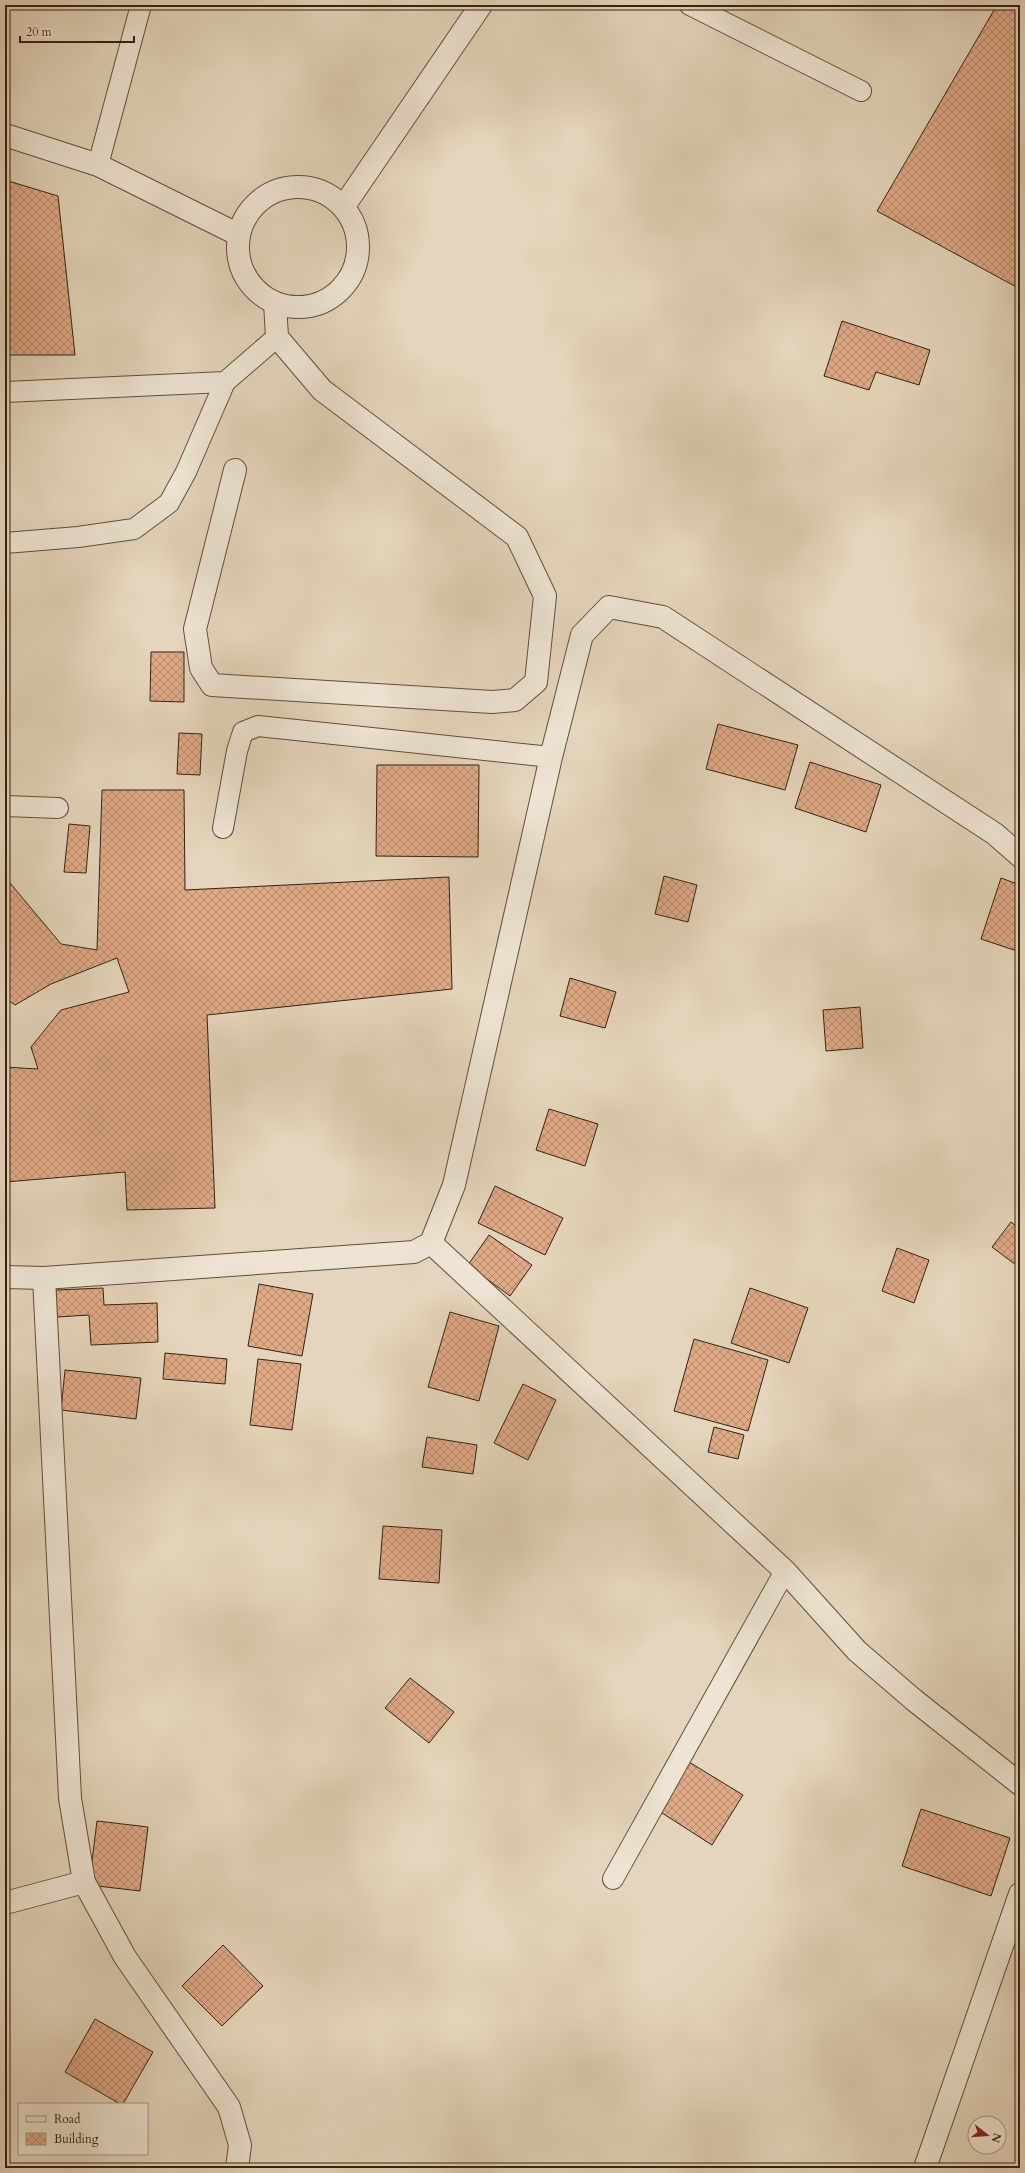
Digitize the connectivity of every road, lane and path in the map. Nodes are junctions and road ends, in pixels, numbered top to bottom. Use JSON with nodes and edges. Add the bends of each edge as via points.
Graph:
{"nodes":[{"id":1,"x":141,"y":5,"type":"edge"},
{"id":2,"x":481,"y":5,"type":"edge"},
{"id":3,"x":690,"y":5,"type":"edge"},
{"id":4,"x":861,"y":91,"type":"dead end"},
{"id":5,"x":5,"y":135,"type":"edge"},
{"id":6,"x":98,"y":165,"type":"junction"},
{"id":7,"x":344,"y":206,"type":"junction"},
{"id":8,"x":239,"y":235,"type":"junction"},
{"id":9,"x":275,"y":303,"type":"junction"},
{"id":10,"x":277,"y":337,"type":"junction"},
{"id":11,"x":225,"y":382,"type":"junction"},
{"id":12,"x":5,"y":392,"type":"edge"},
{"id":13,"x":236,"y":470,"type":"dead end"},
{"id":14,"x":5,"y":543,"type":"edge"},
{"id":15,"x":551,"y":757,"type":"junction"},
{"id":16,"x":5,"y":806,"type":"edge"},
{"id":17,"x":58,"y":808,"type":"dead end"},
{"id":18,"x":223,"y":828,"type":"dead end"},
{"id":19,"x":1020,"y":856,"type":"edge"},
{"id":20,"x":432,"y":1243,"type":"junction"},
{"id":21,"x":5,"y":1277,"type":"edge"},
{"id":22,"x":44,"y":1278,"type":"junction"},
{"id":23,"x":785,"y":1571,"type":"junction"},
{"id":24,"x":1020,"y":1784,"type":"edge"},
{"id":25,"x":613,"y":1879,"type":"dead end"},
{"id":26,"x":84,"y":1882,"type":"junction"},
{"id":27,"x":1020,"y":1894,"type":"edge"},
{"id":28,"x":5,"y":1903,"type":"edge"},
{"id":29,"x":238,"y":2168,"type":"edge"},
{"id":30,"x":925,"y":2168,"type":"edge"}],
"edges":[{"from":1,"to":6,"type":"lane"},
{"from":2,"to":7,"type":"street"},
{"from":3,"to":4,"type":"lane"},
{"from":5,"to":6,"type":"street"},
{"from":6,"to":8,"type":"street"},
{"from":7,"to":8,"type":"street","via":[[329,194],[311,187],[292,186],[273,191],[257,202],[246,217]]},
{"from":7,"to":9,"type":"street","via":[[354,223],[359,243],[356,264],[348,282],[333,297],[315,305],[295,308]]},
{"from":8,"to":9,"type":"street","via":[[238,256],[245,276],[258,292]]},
{"from":9,"to":10,"type":"street"},
{"from":10,"to":11,"type":"lane"},
{"from":10,"to":13,"type":"street","via":[[322,390],[517,537],[545,596],[536,682],[515,700],[492,702],[212,685],[201,668],[195,629]]},
{"from":11,"to":12,"type":"lane"},
{"from":11,"to":14,"type":"lane","via":[[186,472],[169,504],[134,530]]},
{"from":15,"to":18,"type":"lane","via":[[258,726],[243,732]]},
{"from":15,"to":19,"type":"street","via":[[582,635],[609,607],[663,617],[995,834]]},
{"from":15,"to":20,"type":"street","via":[[454,1185]]},
{"from":16,"to":17,"type":"lane"},
{"from":20,"to":22,"type":"street","via":[[414,1252]]},
{"from":20,"to":23,"type":"street"},
{"from":21,"to":22,"type":"street"},
{"from":22,"to":26,"type":"street","via":[[70,1798]]},
{"from":23,"to":24,"type":"street","via":[[856,1651]]},
{"from":23,"to":25,"type":"lane"},
{"from":26,"to":28,"type":"street"},
{"from":26,"to":29,"type":"street","via":[[125,1957],[229,2107],[240,2145]]},
{"from":27,"to":30,"type":"street"}]}
